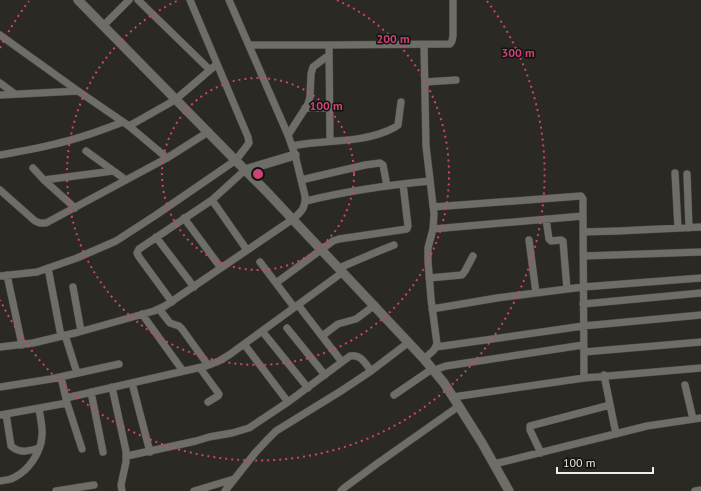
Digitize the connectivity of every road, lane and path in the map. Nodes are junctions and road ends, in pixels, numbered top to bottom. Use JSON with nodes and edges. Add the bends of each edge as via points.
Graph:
{"nodes":[{"id":1,"x":78,"y":0,"type":"edge"},
{"id":2,"x":129,"y":0,"type":"edge"},
{"id":3,"x":138,"y":0,"type":"edge"},
{"id":4,"x":190,"y":0,"type":"edge"},
{"id":5,"x":229,"y":0,"type":"edge"},
{"id":6,"x":453,"y":0,"type":"edge"},
{"id":7,"x":103,"y":26,"type":"junction"},
{"id":8,"x":0,"y":35,"type":"edge"},
{"id":9,"x":249,"y":45,"type":"junction"},
{"id":10,"x":424,"y":45,"type":"junction"},
{"id":11,"x":329,"y":46,"type":"junction"},
{"id":12,"x":329,"y":55,"type":"junction"},
{"id":13,"x":218,"y":64,"type":"junction"},
{"id":14,"x":210,"y":70,"type":"junction"},
{"id":15,"x":456,"y":80,"type":"dead end"},
{"id":16,"x":425,"y":82,"type":"junction"},
{"id":17,"x":0,"y":83,"type":"edge"},
{"id":18,"x":78,"y":91,"type":"junction"},
{"id":19,"x":15,"y":94,"type":"junction"},
{"id":20,"x":0,"y":95,"type":"edge"},
{"id":21,"x":175,"y":100,"type":"junction"},
{"id":22,"x":401,"y":102,"type":"dead end"},
{"id":23,"x":305,"y":108,"type":"junction"},
{"id":24,"x":330,"y":108,"type":"junction"},
{"id":25,"x":126,"y":124,"type":"junction"},
{"id":26,"x":208,"y":132,"type":"junction"},
{"id":27,"x":288,"y":135,"type":"junction"},
{"id":28,"x":330,"y":142,"type":"junction"},
{"id":29,"x":86,"y":151,"type":"dead end"},
{"id":30,"x":0,"y":154,"type":"edge"},
{"id":31,"x":294,"y":154,"type":"junction"},
{"id":32,"x":167,"y":158,"type":"junction"},
{"id":33,"x":236,"y":160,"type":"junction"},
{"id":34,"x":33,"y":168,"type":"dead end"},
{"id":35,"x":245,"y":170,"type":"junction"},
{"id":36,"x":113,"y":171,"type":"junction"},
{"id":37,"x":675,"y":173,"type":"dead end"},
{"id":38,"x":688,"y":174,"type":"dead end"},
{"id":39,"x":44,"y":180,"type":"junction"},
{"id":40,"x":126,"y":180,"type":"junction"},
{"id":41,"x":301,"y":180,"type":"junction"},
{"id":42,"x":430,"y":181,"type":"junction"},
{"id":43,"x":403,"y":184,"type":"junction"},
{"id":44,"x":387,"y":186,"type":"junction"},
{"id":45,"x":0,"y":190,"type":"edge"},
{"id":46,"x":212,"y":200,"type":"junction"},
{"id":47,"x":306,"y":201,"type":"junction"},
{"id":48,"x":433,"y":207,"type":"junction"},
{"id":49,"x":75,"y":208,"type":"junction"},
{"id":50,"x":583,"y":216,"type":"junction"},
{"id":51,"x":184,"y":218,"type":"junction"},
{"id":52,"x":293,"y":219,"type":"junction"},
{"id":53,"x":546,"y":219,"type":"junction"},
{"id":54,"x":701,"y":227,"type":"edge"},
{"id":55,"x":678,"y":228,"type":"junction"},
{"id":56,"x":689,"y":228,"type":"junction"},
{"id":57,"x":433,"y":229,"type":"junction"},
{"id":58,"x":583,"y":232,"type":"junction"},
{"id":59,"x":156,"y":237,"type":"junction"},
{"id":60,"x":529,"y":240,"type":"dead end"},
{"id":61,"x":394,"y":245,"type":"dead end"},
{"id":62,"x":321,"y":249,"type":"junction"},
{"id":63,"x":247,"y":250,"type":"junction"},
{"id":64,"x":701,"y":252,"type":"edge"},
{"id":65,"x":473,"y":256,"type":"dead end"},
{"id":66,"x":583,"y":256,"type":"junction"},
{"id":67,"x":260,"y":262,"type":"dead end"},
{"id":68,"x":48,"y":268,"type":"junction"},
{"id":69,"x":221,"y":268,"type":"junction"},
{"id":70,"x":341,"y":270,"type":"junction"},
{"id":71,"x":4,"y":276,"type":"edge"},
{"id":72,"x":429,"y":278,"type":"junction"},
{"id":73,"x":701,"y":278,"type":"edge"},
{"id":74,"x":276,"y":283,"type":"junction"},
{"id":75,"x":73,"y":287,"type":"dead end"},
{"id":76,"x":194,"y":287,"type":"junction"},
{"id":77,"x":583,"y":287,"type":"junction"},
{"id":78,"x":567,"y":289,"type":"junction"},
{"id":79,"x":536,"y":293,"type":"junction"},
{"id":80,"x":701,"y":293,"type":"edge"},
{"id":81,"x":172,"y":302,"type":"junction"},
{"id":82,"x":583,"y":304,"type":"junction"},
{"id":83,"x":375,"y":305,"type":"junction"},
{"id":84,"x":296,"y":306,"type":"junction"},
{"id":85,"x":159,"y":309,"type":"junction"},
{"id":86,"x":432,"y":309,"type":"junction"},
{"id":87,"x":142,"y":314,"type":"junction"},
{"id":88,"x":701,"y":315,"type":"edge"},
{"id":89,"x":583,"y":326,"type":"junction"},
{"id":90,"x":287,"y":328,"type":"dead end"},
{"id":91,"x":81,"y":331,"type":"junction"},
{"id":92,"x":262,"y":331,"type":"junction"},
{"id":93,"x":63,"y":336,"type":"junction"},
{"id":94,"x":322,"y":336,"type":"junction"},
{"id":95,"x":409,"y":342,"type":"junction"},
{"id":96,"x":701,"y":342,"type":"edge"},
{"id":97,"x":22,"y":344,"type":"junction"},
{"id":98,"x":244,"y":344,"type":"junction"},
{"id":99,"x":0,"y":347,"type":"edge"},
{"id":100,"x":436,"y":347,"type":"junction"},
{"id":101,"x":584,"y":348,"type":"junction"},
{"id":102,"x":424,"y":359,"type":"junction"},
{"id":103,"x":342,"y":362,"type":"junction"},
{"id":104,"x":119,"y":364,"type":"dead end"},
{"id":105,"x":208,"y":365,"type":"junction"},
{"id":106,"x":200,"y":368,"type":"junction"},
{"id":107,"x":701,"y":368,"type":"edge"},
{"id":108,"x":433,"y":370,"type":"junction"},
{"id":109,"x":183,"y":371,"type":"junction"},
{"id":110,"x":371,"y":371,"type":"junction"},
{"id":111,"x":77,"y":373,"type":"junction"},
{"id":112,"x":325,"y":375,"type":"junction"},
{"id":113,"x":604,"y":375,"type":"junction"},
{"id":114,"x":61,"y":377,"type":"junction"},
{"id":115,"x":584,"y":378,"type":"junction"},
{"id":116,"x":132,"y":382,"type":"junction"},
{"id":117,"x":684,"y":385,"type":"dead end"},
{"id":118,"x":0,"y":387,"type":"edge"},
{"id":119,"x":112,"y":387,"type":"junction"},
{"id":120,"x":308,"y":388,"type":"junction"},
{"id":121,"x":91,"y":392,"type":"junction"},
{"id":122,"x":394,"y":394,"type":"dead end"},
{"id":123,"x":453,"y":397,"type":"junction"},
{"id":124,"x":67,"y":400,"type":"junction"},
{"id":125,"x":208,"y":402,"type":"dead end"},
{"id":126,"x":288,"y":402,"type":"junction"},
{"id":127,"x":610,"y":405,"type":"junction"},
{"id":128,"x":459,"y":406,"type":"junction"},
{"id":129,"x":39,"y":408,"type":"junction"},
{"id":130,"x":3,"y":414,"type":"edge"},
{"id":131,"x":701,"y":418,"type":"edge"},
{"id":132,"x":692,"y":419,"type":"junction"},
{"id":133,"x":616,"y":434,"type":"junction"},
{"id":134,"x":39,"y":448,"type":"junction"},
{"id":135,"x":82,"y":449,"type":"dead end"},
{"id":136,"x":103,"y":452,"type":"dead end"},
{"id":137,"x":150,"y":452,"type":"junction"},
{"id":138,"x":541,"y":453,"type":"junction"},
{"id":139,"x":127,"y":456,"type":"junction"},
{"id":140,"x":494,"y":464,"type":"junction"},
{"id":141,"x":0,"y":474,"type":"edge"},
{"id":142,"x":10,"y":479,"type":"junction"},
{"id":143,"x":234,"y":479,"type":"junction"},
{"id":144,"x":0,"y":481,"type":"edge"},
{"id":145,"x":94,"y":485,"type":"dead end"},
{"id":146,"x":701,"y":490,"type":"edge"},
{"id":147,"x":56,"y":491,"type":"edge"},
{"id":148,"x":122,"y":491,"type":"edge"},
{"id":149,"x":194,"y":491,"type":"edge"},
{"id":150,"x":225,"y":491,"type":"edge"},
{"id":151,"x":341,"y":491,"type":"edge"},
{"id":152,"x":509,"y":491,"type":"edge"},
{"id":153,"x":695,"y":491,"type":"edge"}],
"edges":[{"from":1,"to":7,"type":"main road"},
{"from":2,"to":7,"type":"street"},
{"from":3,"to":14,"type":"street"},
{"from":4,"to":13,"type":"street"},
{"from":5,"to":9,"type":"street"},
{"from":6,"to":10,"type":"street","via":[[453,36],[450,44]]},
{"from":7,"to":21,"type":"main road"},
{"from":8,"to":18,"type":"street"},
{"from":9,"to":11,"type":"street"},
{"from":9,"to":27,"type":"street"},
{"from":10,"to":11,"type":"street"},
{"from":10,"to":16,"type":"street"},
{"from":11,"to":12,"type":"street"},
{"from":12,"to":23,"type":"street","via":[[312,70],[310,97]]},
{"from":12,"to":24,"type":"street"},
{"from":13,"to":14,"type":"street"},
{"from":13,"to":33,"type":"street","via":[[248,137],[246,147]]},
{"from":14,"to":21,"type":"street"},
{"from":15,"to":16,"type":"street"},
{"from":16,"to":42,"type":"street","via":[[426,146]]},
{"from":17,"to":19,"type":"street"},
{"from":18,"to":19,"type":"street"},
{"from":18,"to":25,"type":"street"},
{"from":19,"to":20,"type":"street"},
{"from":21,"to":25,"type":"street"},
{"from":21,"to":26,"type":"main road"},
{"from":22,"to":28,"type":"street","via":[[396,127],[364,138]]},
{"from":23,"to":24,"type":"street"},
{"from":23,"to":27,"type":"street"},
{"from":24,"to":28,"type":"street"},
{"from":25,"to":30,"type":"street","via":[[68,141]]},
{"from":25,"to":32,"type":"street"},
{"from":26,"to":32,"type":"street"},
{"from":26,"to":33,"type":"main road"},
{"from":27,"to":31,"type":"street"},
{"from":28,"to":31,"type":"street","via":[[305,143]]},
{"from":29,"to":36,"type":"street"},
{"from":31,"to":35,"type":"main road"},
{"from":31,"to":41,"type":"street"},
{"from":32,"to":40,"type":"street"},
{"from":33,"to":35,"type":"main road"},
{"from":33,"to":68,"type":"street","via":[[116,241]]},
{"from":34,"to":39,"type":"street"},
{"from":35,"to":46,"type":"street"},
{"from":35,"to":52,"type":"main road"},
{"from":36,"to":39,"type":"street"},
{"from":36,"to":40,"type":"street"},
{"from":37,"to":55,"type":"street"},
{"from":38,"to":56,"type":"street"},
{"from":39,"to":49,"type":"street"},
{"from":40,"to":49,"type":"street"},
{"from":41,"to":44,"type":"street","via":[[380,163],[383,165]]},
{"from":41,"to":47,"type":"street"},
{"from":42,"to":43,"type":"street"},
{"from":42,"to":48,"type":"street"},
{"from":43,"to":44,"type":"street"},
{"from":43,"to":62,"type":"street","via":[[407,230],[339,239]]},
{"from":44,"to":47,"type":"street"},
{"from":45,"to":49,"type":"street","via":[[40,223],[50,222]]},
{"from":46,"to":51,"type":"street"},
{"from":46,"to":63,"type":"street"},
{"from":47,"to":52,"type":"street","via":[[303,210]]},
{"from":48,"to":50,"type":"street","via":[[581,196]]},
{"from":48,"to":57,"type":"street"},
{"from":50,"to":53,"type":"street"},
{"from":50,"to":58,"type":"street"},
{"from":51,"to":59,"type":"street"},
{"from":51,"to":69,"type":"street"},
{"from":52,"to":62,"type":"main road"},
{"from":52,"to":63,"type":"street"},
{"from":53,"to":57,"type":"street"},
{"from":53,"to":78,"type":"street","via":[[549,239],[563,241]]},
{"from":54,"to":56,"type":"street"},
{"from":55,"to":56,"type":"street"},
{"from":55,"to":58,"type":"street"},
{"from":57,"to":72,"type":"street","via":[[428,248]]},
{"from":58,"to":66,"type":"street"},
{"from":59,"to":76,"type":"street"},
{"from":59,"to":81,"type":"street","via":[[137,253]]},
{"from":60,"to":79,"type":"street"},
{"from":61,"to":70,"type":"street"},
{"from":62,"to":70,"type":"main road"},
{"from":62,"to":74,"type":"street"},
{"from":63,"to":69,"type":"street"},
{"from":64,"to":66,"type":"street"},
{"from":65,"to":72,"type":"street","via":[[462,275]]},
{"from":66,"to":77,"type":"street"},
{"from":67,"to":74,"type":"street"},
{"from":68,"to":71,"type":"street"},
{"from":68,"to":93,"type":"street"},
{"from":69,"to":76,"type":"street"},
{"from":70,"to":83,"type":"main road"},
{"from":70,"to":84,"type":"street"},
{"from":71,"to":97,"type":"street"},
{"from":72,"to":86,"type":"street"},
{"from":73,"to":77,"type":"street"},
{"from":74,"to":84,"type":"street"},
{"from":75,"to":91,"type":"street"},
{"from":76,"to":81,"type":"street"},
{"from":77,"to":78,"type":"street"},
{"from":77,"to":82,"type":"street"},
{"from":78,"to":79,"type":"street"},
{"from":79,"to":86,"type":"street"},
{"from":80,"to":82,"type":"street"},
{"from":81,"to":85,"type":"street"},
{"from":82,"to":89,"type":"street"},
{"from":83,"to":94,"type":"street","via":[[356,319],[338,324]]},
{"from":83,"to":95,"type":"main road"},
{"from":84,"to":92,"type":"street"},
{"from":84,"to":94,"type":"street"},
{"from":85,"to":87,"type":"street"},
{"from":85,"to":105,"type":"street","via":[[170,323],[182,329]]},
{"from":86,"to":100,"type":"street"},
{"from":87,"to":91,"type":"street"},
{"from":87,"to":109,"type":"street"},
{"from":88,"to":89,"type":"street"},
{"from":89,"to":100,"type":"street"},
{"from":89,"to":101,"type":"street"},
{"from":90,"to":112,"type":"street"},
{"from":91,"to":93,"type":"street"},
{"from":92,"to":98,"type":"street"},
{"from":92,"to":120,"type":"street"},
{"from":93,"to":97,"type":"street"},
{"from":93,"to":111,"type":"street"},
{"from":94,"to":103,"type":"street"},
{"from":95,"to":102,"type":"main road"},
{"from":95,"to":110,"type":"street"},
{"from":96,"to":101,"type":"street"},
{"from":97,"to":99,"type":"street"},
{"from":98,"to":105,"type":"street"},
{"from":98,"to":126,"type":"street"},
{"from":100,"to":102,"type":"street"},
{"from":101,"to":108,"type":"street","via":[[446,366]]},
{"from":101,"to":115,"type":"street"},
{"from":102,"to":108,"type":"main road"},
{"from":103,"to":110,"type":"street","via":[[356,355]]},
{"from":103,"to":112,"type":"street"},
{"from":104,"to":111,"type":"street"},
{"from":105,"to":106,"type":"street"},
{"from":106,"to":109,"type":"street"},
{"from":106,"to":125,"type":"street","via":[[219,394]]},
{"from":107,"to":113,"type":"street"},
{"from":108,"to":122,"type":"street"},
{"from":108,"to":123,"type":"main road"},
{"from":109,"to":116,"type":"street"},
{"from":110,"to":143,"type":"street","via":[[276,431]]},
{"from":111,"to":114,"type":"street"},
{"from":112,"to":120,"type":"street"},
{"from":113,"to":115,"type":"street"},
{"from":113,"to":127,"type":"street"},
{"from":114,"to":118,"type":"street"},
{"from":114,"to":124,"type":"street"},
{"from":115,"to":123,"type":"street"},
{"from":116,"to":119,"type":"street"},
{"from":116,"to":137,"type":"street"},
{"from":117,"to":132,"type":"street"},
{"from":119,"to":121,"type":"street"},
{"from":119,"to":139,"type":"street"},
{"from":120,"to":126,"type":"street"},
{"from":121,"to":124,"type":"street"},
{"from":121,"to":136,"type":"street"},
{"from":123,"to":128,"type":"main road"},
{"from":124,"to":129,"type":"street"},
{"from":124,"to":135,"type":"street"},
{"from":126,"to":137,"type":"street","via":[[241,431]]},
{"from":127,"to":133,"type":"street"},
{"from":127,"to":138,"type":"street","via":[[530,426]]},
{"from":128,"to":140,"type":"main road"},
{"from":128,"to":151,"type":"street"},
{"from":129,"to":130,"type":"street"},
{"from":129,"to":134,"type":"street","via":[[42,433]]},
{"from":130,"to":134,"type":"street","via":[[11,446],[20,451]]},
{"from":131,"to":132,"type":"street"},
{"from":132,"to":133,"type":"street"},
{"from":133,"to":138,"type":"street"},
{"from":134,"to":142,"type":"street","via":[[29,465],[15,478]]},
{"from":137,"to":139,"type":"street"},
{"from":138,"to":140,"type":"street"},
{"from":139,"to":148,"type":"street"},
{"from":140,"to":152,"type":"main road"},
{"from":141,"to":142,"type":"street"},
{"from":142,"to":144,"type":"street"},
{"from":143,"to":149,"type":"street"},
{"from":143,"to":150,"type":"street"},
{"from":145,"to":147,"type":"street"},
{"from":146,"to":153,"type":"street"}]}
